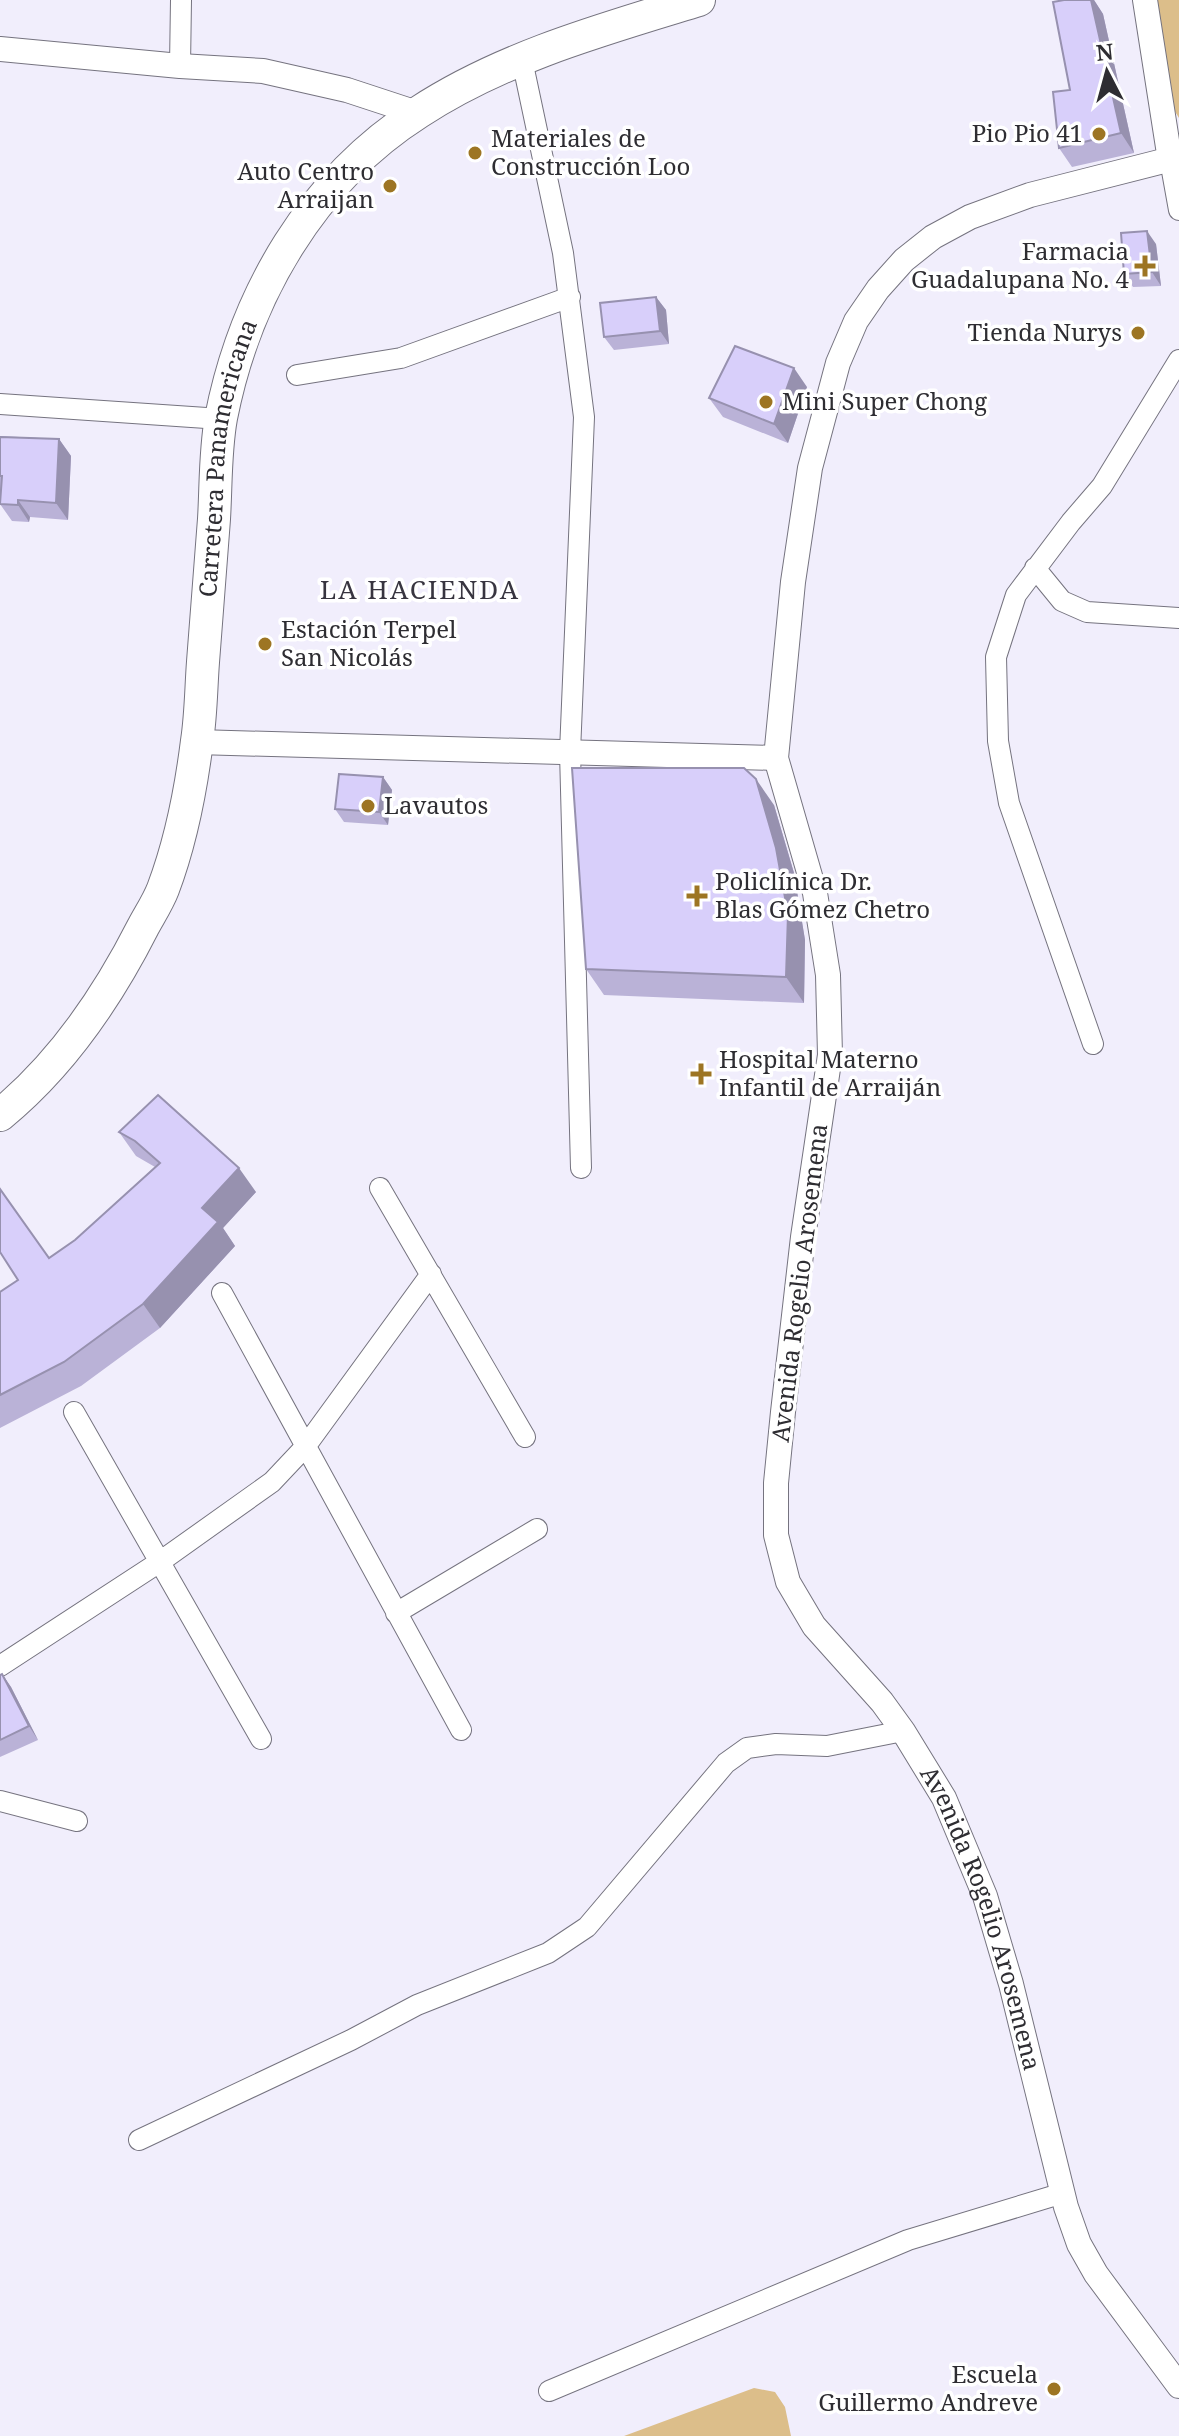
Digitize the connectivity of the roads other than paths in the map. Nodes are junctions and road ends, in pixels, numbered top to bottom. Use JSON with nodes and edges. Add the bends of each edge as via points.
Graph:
{"nodes":[{"id":1,"x":181,"y":0,"type":"edge"},
{"id":2,"x":699,"y":0,"type":"edge"},
{"id":3,"x":1145,"y":0,"type":"edge"},
{"id":4,"x":0,"y":49,"type":"edge"},
{"id":5,"x":522,"y":60,"type":"junction"},
{"id":6,"x":180,"y":66,"type":"junction"},
{"id":7,"x":417,"y":113,"type":"junction"},
{"id":8,"x":1174,"y":158,"type":"edge"},
{"id":9,"x":1179,"y":210,"type":"edge"},
{"id":10,"x":570,"y":297,"type":"junction"},
{"id":11,"x":1179,"y":360,"type":"edge"},
{"id":12,"x":297,"y":375,"type":"dead end"},
{"id":13,"x":0,"y":404,"type":"edge"},
{"id":14,"x":221,"y":419,"type":"junction"},
{"id":15,"x":1035,"y":568,"type":"junction"},
{"id":16,"x":1179,"y":618,"type":"edge"},
{"id":17,"x":197,"y":742,"type":"junction"},
{"id":18,"x":570,"y":752,"type":"junction"},
{"id":19,"x":776,"y":758,"type":"junction"},
{"id":20,"x":1093,"y":1044,"type":"dead end"},
{"id":21,"x":0,"y":1115,"type":"edge"},
{"id":22,"x":581,"y":1168,"type":"dead end"},
{"id":23,"x":380,"y":1188,"type":"dead end"},
{"id":24,"x":431,"y":1274,"type":"junction"},
{"id":25,"x":222,"y":1293,"type":"dead end"},
{"id":26,"x":74,"y":1412,"type":"dead end"},
{"id":27,"x":525,"y":1437,"type":"dead end"},
{"id":28,"x":305,"y":1447,"type":"junction"},
{"id":29,"x":537,"y":1529,"type":"dead end"},
{"id":30,"x":161,"y":1561,"type":"junction"},
{"id":31,"x":396,"y":1613,"type":"junction"},
{"id":32,"x":0,"y":1666,"type":"edge"},
{"id":33,"x":461,"y":1730,"type":"dead end"},
{"id":34,"x":903,"y":1731,"type":"junction"},
{"id":35,"x":261,"y":1739,"type":"dead end"},
{"id":36,"x":0,"y":1801,"type":"edge"},
{"id":37,"x":77,"y":1821,"type":"dead end"},
{"id":38,"x":139,"y":2140,"type":"dead end"},
{"id":39,"x":1063,"y":2193,"type":"junction"},
{"id":40,"x":1179,"y":2386,"type":"edge"},
{"id":41,"x":549,"y":2391,"type":"dead end"}],
"edges":[{"from":1,"to":6,"type":"street"},
{"from":2,"to":5,"type":"highway","name":"Carretera Panamericana"},
{"from":3,"to":8,"type":"street"},
{"from":4,"to":6,"type":"street"},
{"from":5,"to":7,"type":"highway","name":"Carretera Panamericana"},
{"from":5,"to":10,"type":"street"},
{"from":6,"to":7,"type":"street","via":[[263,71]]},
{"from":7,"to":14,"type":"highway","name":"Carretera Panamericana","via":[[347,171],[281,255],[258,298]]},
{"from":8,"to":9,"type":"street"},
{"from":8,"to":19,"type":"street","name":"Avenida Rogelio Arosemena","via":[[1030,195],[970,217],[904,260],[856,321],[838,363],[810,468]]},
{"from":10,"to":12,"type":"street","via":[[401,358]]},
{"from":10,"to":18,"type":"street","via":[[584,417]]},
{"from":11,"to":15,"type":"street","via":[[1102,486]]},
{"from":13,"to":14,"type":"street"},
{"from":14,"to":17,"type":"highway","name":"Carretera Panamericana"},
{"from":15,"to":16,"type":"street","via":[[1062,601],[1087,612]]},
{"from":15,"to":20,"type":"street","via":[[1016,595],[996,657],[998,741],[1009,803]]},
{"from":17,"to":18,"type":"street"},
{"from":17,"to":21,"type":"highway","name":"Carretera Panamericana","via":[[163,890],[134,946],[52,1063]]},
{"from":18,"to":19,"type":"street"},
{"from":18,"to":22,"type":"street"},
{"from":19,"to":34,"type":"street","name":"Avenida Rogelio Arosemena","via":[[815,893],[828,975],[830,1055],[783,1412],[776,1535],[788,1582],[814,1626]]},
{"from":23,"to":24,"type":"street"},
{"from":24,"to":27,"type":"street"},
{"from":24,"to":28,"type":"street"},
{"from":25,"to":28,"type":"street"},
{"from":26,"to":30,"type":"street"},
{"from":28,"to":30,"type":"street","via":[[272,1482]]},
{"from":28,"to":31,"type":"street"},
{"from":29,"to":31,"type":"street"},
{"from":30,"to":32,"type":"street"},
{"from":30,"to":35,"type":"street"},
{"from":31,"to":33,"type":"street"},
{"from":34,"to":38,"type":"street","via":[[827,1746],[747,1748],[726,1763],[587,1927],[548,1953],[417,2005]]},
{"from":34,"to":39,"type":"street","name":"Avenida Rogelio Arosemena","via":[[944,1798],[985,1896]]},
{"from":36,"to":37,"type":"street"},
{"from":39,"to":40,"type":"street","name":"Avenida Rogelio Arosemena","via":[[1079,2244],[1096,2274]]},
{"from":39,"to":41,"type":"street","via":[[908,2240]]}]}
